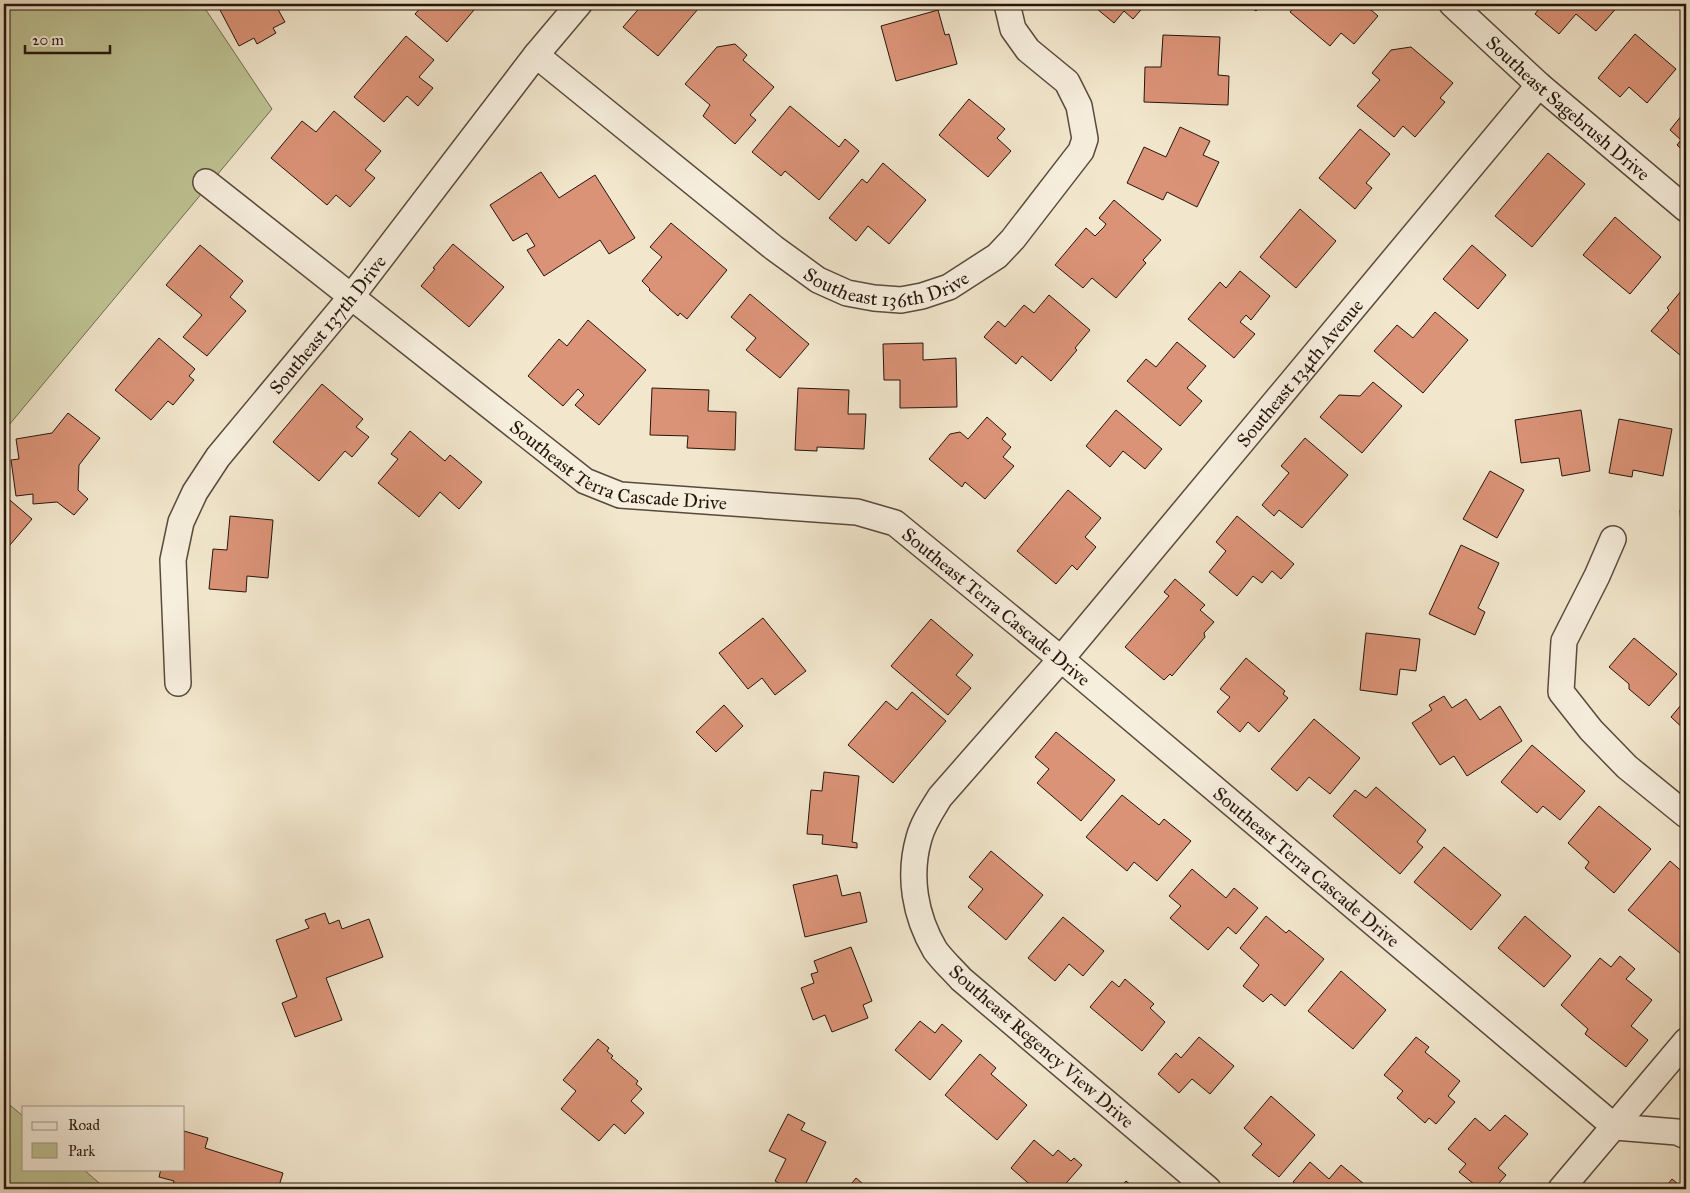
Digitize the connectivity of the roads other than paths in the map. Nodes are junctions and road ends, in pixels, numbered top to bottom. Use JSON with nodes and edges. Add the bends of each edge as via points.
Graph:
{"nodes":[{"id":1,"x":579,"y":4,"type":"edge"},
{"id":2,"x":1007,"y":4,"type":"edge"},
{"id":3,"x":1452,"y":4,"type":"edge"},
{"id":4,"x":536,"y":55,"type":"junction"},
{"id":5,"x":1540,"y":85,"type":"junction"},
{"id":6,"x":206,"y":182,"type":"dead end"},
{"id":7,"x":1686,"y":209,"type":"edge"},
{"id":8,"x":351,"y":297,"type":"junction"},
{"id":9,"x":1613,"y":539,"type":"dead end"},
{"id":10,"x":1061,"y":659,"type":"junction"},
{"id":11,"x":178,"y":683,"type":"dead end"},
{"id":12,"x":1686,"y":816,"type":"edge"},
{"id":13,"x":1686,"y":1041,"type":"edge"},
{"id":14,"x":1614,"y":1126,"type":"junction"},
{"id":15,"x":1686,"y":1136,"type":"edge"},
{"id":16,"x":1208,"y":1189,"type":"edge"},
{"id":17,"x":1560,"y":1189,"type":"edge"}],
"edges":[{"from":1,"to":4,"type":"street","name":"Southeast 137th Drive"},
{"from":2,"to":4,"type":"street","name":"Southeast 136th Drive","via":[[1013,29],[1028,50],[1068,82],[1079,106],[1085,139],[1081,151],[997,256],[949,287],[901,300],[847,293],[818,280]]},
{"from":3,"to":5,"type":"street","name":"Southeast Sagebrush Drive"},
{"from":4,"to":8,"type":"street","name":"Southeast 137th Drive"},
{"from":5,"to":7,"type":"street","name":"Southeast Sagebrush Drive"},
{"from":5,"to":10,"type":"street","name":"Southeast 134th Avenue"},
{"from":6,"to":8,"type":"street","name":"Southeast Terra Cascade Drive"},
{"from":8,"to":10,"type":"street","name":"Southeast Terra Cascade Drive","via":[[585,481],[620,495],[857,512],[895,522]]},
{"from":8,"to":11,"type":"street","name":"Southeast 137th Drive","via":[[218,456],[181,522],[173,560]]},
{"from":9,"to":12,"type":"street","via":[[1564,641],[1561,692],[1591,730],[1627,767]]},
{"from":10,"to":14,"type":"street","name":"Southeast Terra Cascade Drive"},
{"from":10,"to":16,"type":"street","name":"Southeast Regency View Drive","via":[[940,797],[928,816],[919,838],[913,878],[919,915],[936,951],[961,979]]},
{"from":13,"to":14,"type":"street"},
{"from":14,"to":15,"type":"street","via":[[1678,1132]]},
{"from":14,"to":17,"type":"street"}]}
